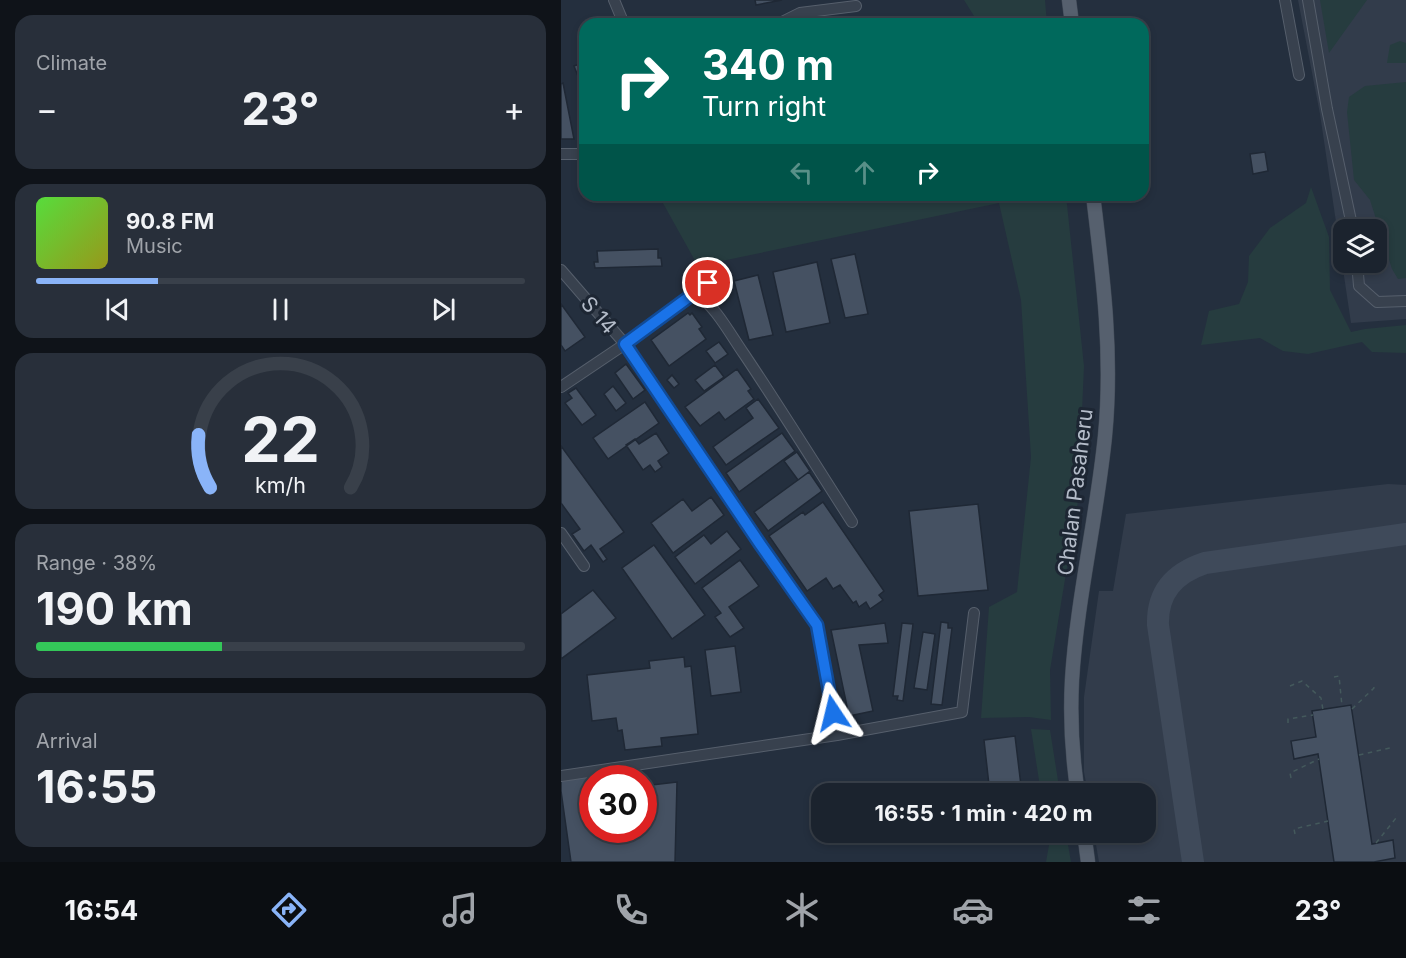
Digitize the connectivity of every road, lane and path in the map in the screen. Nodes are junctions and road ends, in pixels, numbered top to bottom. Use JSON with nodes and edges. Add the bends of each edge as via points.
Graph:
{"nodes":[{"id":1,"x":614,"y":0,"type":"edge"},
{"id":2,"x":1069,"y":0,"type":"edge"},
{"id":3,"x":1285,"y":0,"type":"edge"},
{"id":4,"x":1308,"y":0,"type":"edge"},
{"id":5,"x":856,"y":6,"type":"dead end"},
{"id":6,"x":622,"y":18,"type":"edge"},
{"id":7,"x":790,"y":18,"type":"edge"},
{"id":8,"x":1071,"y":18,"type":"edge"},
{"id":9,"x":1299,"y":75,"type":"dead end"},
{"id":10,"x":561,"y":154,"type":"edge"},
{"id":11,"x":579,"y":154,"type":"edge"},
{"id":12,"x":1094,"y":201,"type":"edge"},
{"id":13,"x":1351,"y":219,"type":"edge"},
{"id":14,"x":561,"y":270,"type":"edge"},
{"id":15,"x":1358,"y":273,"type":"edge"},
{"id":16,"x":708,"y":283,"type":"dead end"},
{"id":17,"x":695,"y":292,"type":"junction"},
{"id":18,"x":1406,"y":301,"type":"edge"},
{"id":19,"x":625,"y":344,"type":"junction"},
{"id":20,"x":561,"y":387,"type":"edge"},
{"id":21,"x":852,"y":522,"type":"dead end"},
{"id":22,"x":561,"y":533,"type":"edge"},
{"id":23,"x":584,"y":566,"type":"dead end"},
{"id":24,"x":974,"y":613,"type":"dead end"},
{"id":25,"x":1334,"y":677,"type":"dead end"},
{"id":26,"x":1373,"y":685,"type":"dead end"},
{"id":27,"x":1290,"y":686,"type":"dead end"},
{"id":28,"x":1342,"y":706,"type":"dead end"},
{"id":29,"x":1352,"y":709,"type":"dead end"},
{"id":30,"x":1323,"y":710,"type":"dead end"},
{"id":31,"x":1313,"y":715,"type":"dead end"},
{"id":32,"x":1288,"y":723,"type":"dead end"},
{"id":33,"x":837,"y":735,"type":"junction"},
{"id":34,"x":1390,"y":744,"type":"dead end"},
{"id":35,"x":1359,"y":755,"type":"dead end"},
{"id":36,"x":1319,"y":759,"type":"dead end"},
{"id":37,"x":561,"y":777,"type":"edge"},
{"id":38,"x":1291,"y":778,"type":"dead end"},
{"id":39,"x":1077,"y":783,"type":"edge"},
{"id":40,"x":1395,"y":814,"type":"dead end"},
{"id":41,"x":1328,"y":821,"type":"dead end"},
{"id":42,"x":1295,"y":834,"type":"dead end"},
{"id":43,"x":1085,"y":843,"type":"edge"},
{"id":44,"x":1376,"y":843,"type":"dead end"},
{"id":45,"x":1088,"y":862,"type":"edge"}],
"edges":[{"from":1,"to":6,"type":"street"},
{"from":2,"to":8,"type":"main road"},
{"from":3,"to":9,"type":"street"},
{"from":4,"to":13,"type":"street"},
{"from":5,"to":7,"type":"street","via":[[800,13]]},
{"from":10,"to":11,"type":"street"},
{"from":12,"to":39,"type":"main road","name":"Chalan Pasaheru","via":[[1106,308],[1109,387],[1072,680]]},
{"from":14,"to":19,"type":"street","name":"S 14"},
{"from":15,"to":18,"type":"street","via":[[1359,286],[1377,302]]},
{"from":16,"to":17,"type":"street"},
{"from":17,"to":19,"type":"street"},
{"from":17,"to":21,"type":"street","via":[[728,332]]},
{"from":19,"to":20,"type":"street"},
{"from":19,"to":33,"type":"street","name":"S 14","via":[[817,625]]},
{"from":22,"to":23,"type":"street"},
{"from":24,"to":33,"type":"street","via":[[962,712]]},
{"from":25,"to":28,"type":"path","via":[[1339,676]]},
{"from":26,"to":29,"type":"path"},
{"from":27,"to":30,"type":"path","via":[[1302,681],[1321,698]]},
{"from":31,"to":32,"type":"path","via":[[1288,719]]},
{"from":33,"to":37,"type":"street"},
{"from":34,"to":35,"type":"path","via":[[1390,748]]},
{"from":36,"to":38,"type":"path","via":[[1290,773]]},
{"from":40,"to":44,"type":"path","via":[[1396,818]]},
{"from":41,"to":42,"type":"path","via":[[1294,829]]},
{"from":43,"to":45,"type":"main road"}]}
